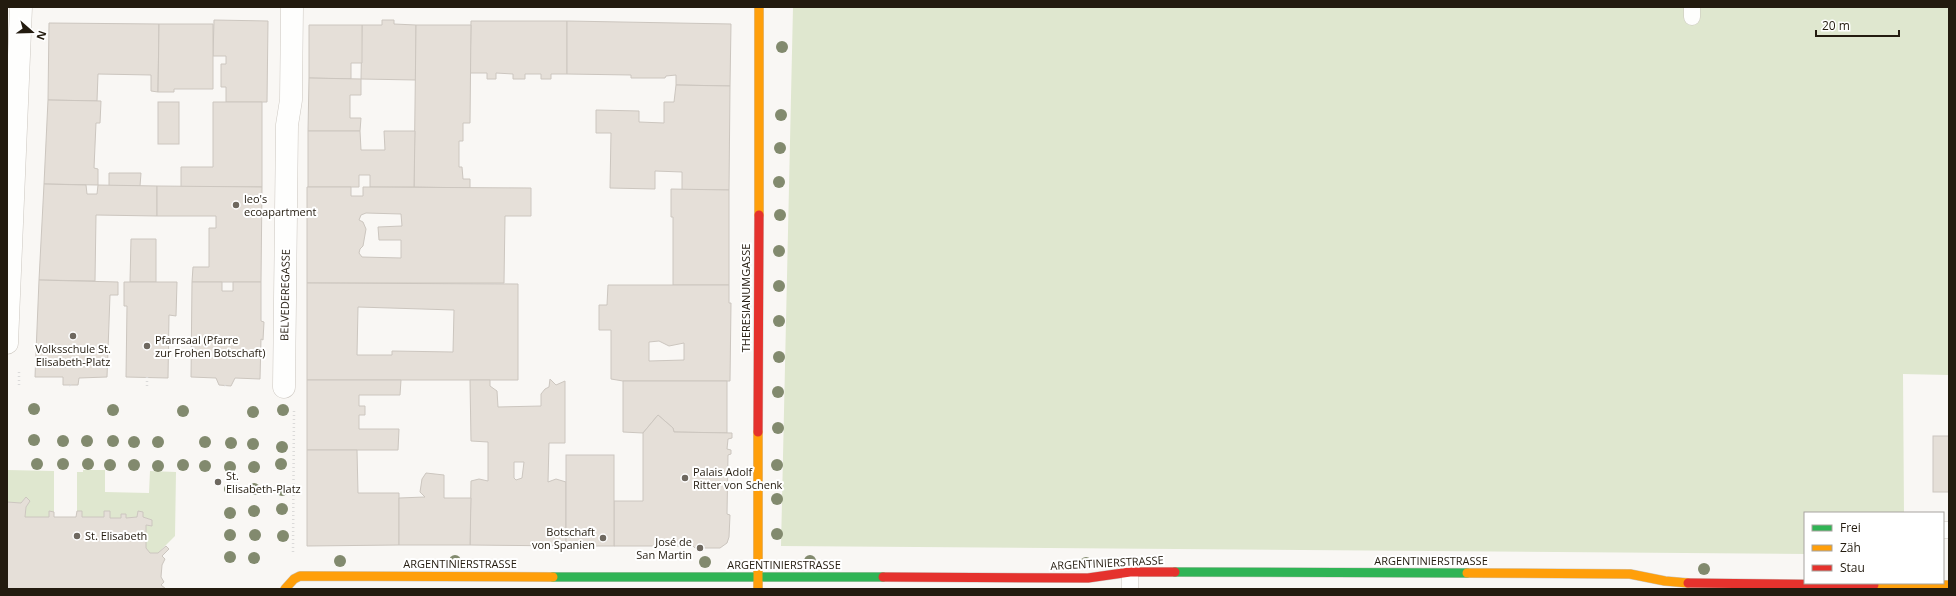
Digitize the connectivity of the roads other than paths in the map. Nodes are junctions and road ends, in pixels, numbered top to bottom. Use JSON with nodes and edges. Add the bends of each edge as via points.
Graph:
{"nodes":[{"id":1,"x":21,"y":7,"type":"edge"},
{"id":2,"x":292,"y":7,"type":"edge"},
{"id":3,"x":759,"y":7,"type":"edge"},
{"id":4,"x":7,"y":343,"type":"edge"},
{"id":5,"x":284,"y":387,"type":"road end"},
{"id":6,"x":1130,"y":572,"type":"junction"},
{"id":7,"x":757,"y":577,"type":"junction"},
{"id":8,"x":1923,"y":584,"type":"edge"},
{"id":9,"x":1664,"y":585,"type":"edge"},
{"id":10,"x":1949,"y":585,"type":"edge"},
{"id":11,"x":285,"y":589,"type":"edge"},
{"id":12,"x":758,"y":589,"type":"edge"},
{"id":13,"x":1130,"y":589,"type":"edge"}],
"edges":[{"from":1,"to":4,"type":"street"},
{"from":2,"to":5,"type":"street","name":"BELVEDEREGASSE","via":[[291,100],[287,125]]},
{"from":3,"to":7,"type":"street","name":"THERESIANUMGASSE"},
{"from":6,"to":7,"type":"street","name":"ARGENTINIERSTRASSE","via":[[1088,578]]},
{"from":6,"to":9,"type":"street","name":"ARGENTINIERSTRASSE","via":[[1630,574]]},
{"from":6,"to":13,"type":"lane"},
{"from":7,"to":11,"type":"street","name":"ARGENTINIERSTRASSE","via":[[300,576]]},
{"from":7,"to":12,"type":"street","name":"THERESIANUMGASSE"},
{"from":8,"to":9,"type":"street","name":"ARGENTINIERSTRASSE"},
{"from":8,"to":10,"type":"street","name":"ARGENTINIERSTRASSE"}]}
